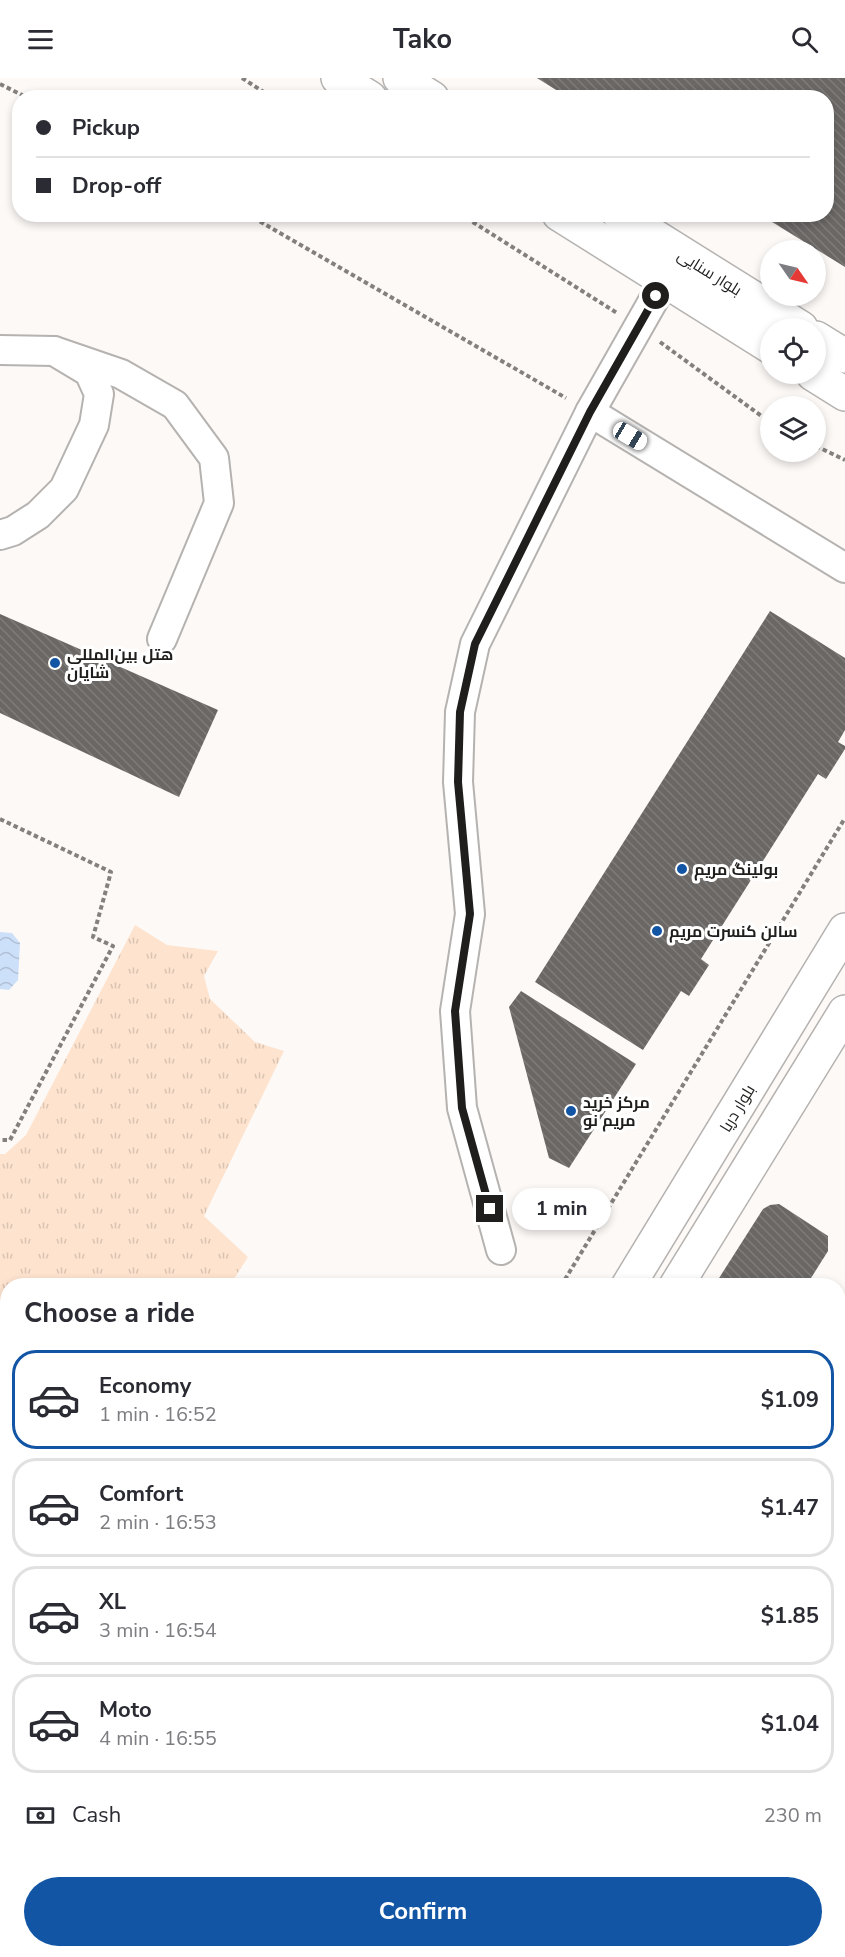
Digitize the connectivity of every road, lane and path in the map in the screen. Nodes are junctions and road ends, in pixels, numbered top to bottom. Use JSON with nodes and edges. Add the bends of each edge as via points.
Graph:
{"nodes":[{"id":1,"x":242,"y":78,"type":"edge"},
{"id":2,"x":338,"y":78,"type":"edge"},
{"id":3,"x":400,"y":78,"type":"edge"},
{"id":4,"x":261,"y":90,"type":"edge"},
{"id":5,"x":357,"y":90,"type":"edge"},
{"id":6,"x":419,"y":90,"type":"edge"},
{"id":7,"x":261,"y":222,"type":"edge"},
{"id":8,"x":572,"y":222,"type":"edge"},
{"id":9,"x":632,"y":222,"type":"edge"},
{"id":10,"x":665,"y":280,"type":"junction"},
{"id":11,"x":785,"y":318,"type":"edge"},
{"id":12,"x":760,"y":340,"type":"edge"},
{"id":13,"x":826,"y":344,"type":"edge"},
{"id":14,"x":0,"y":351,"type":"edge"},
{"id":15,"x":54,"y":351,"type":"junction"},
{"id":16,"x":845,"y":356,"type":"edge"},
{"id":17,"x":826,"y":382,"type":"edge"},
{"id":18,"x":845,"y":394,"type":"edge"},
{"id":19,"x":590,"y":412,"type":"junction"},
{"id":20,"x":826,"y":451,"type":"edge"},
{"id":21,"x":845,"y":460,"type":"edge"},
{"id":22,"x":0,"y":535,"type":"edge"},
{"id":23,"x":845,"y":568,"type":"edge"},
{"id":24,"x":162,"y":639,"type":"dead end"},
{"id":25,"x":845,"y":818,"type":"edge"},
{"id":26,"x":0,"y":819,"type":"edge"},
{"id":27,"x":845,"y":930,"type":"edge"},
{"id":28,"x":845,"y":1012,"type":"edge"},
{"id":29,"x":737,"y":1108,"type":"junction"},
{"id":30,"x":772,"y":1130,"type":"junction"},
{"id":31,"x":0,"y":1140,"type":"edge"},
{"id":32,"x":501,"y":1250,"type":"dead end"},
{"id":33,"x":566,"y":1278,"type":"edge"},
{"id":34,"x":633,"y":1278,"type":"edge"},
{"id":35,"x":681,"y":1278,"type":"edge"}],
"edges":[{"from":1,"to":4,"type":"path"},
{"from":2,"to":5,"type":"main road"},
{"from":3,"to":6,"type":"main road"},
{"from":7,"to":19,"type":"path"},
{"from":8,"to":10,"type":"main road","name":"بلوار سنایی"},
{"from":9,"to":11,"type":"main road","name":"بلوار سنایی"},
{"from":10,"to":12,"type":"main road","name":"بلوار سنایی"},
{"from":10,"to":19,"type":"street"},
{"from":13,"to":16,"type":"main road"},
{"from":14,"to":15,"type":"street"},
{"from":15,"to":22,"type":"street","via":[[88,372],[99,394],[94,424],[64,489],[38,515]]},
{"from":15,"to":24,"type":"street","via":[[121,374],[175,405],[214,458],[219,503]]},
{"from":17,"to":18,"type":"main road"},
{"from":19,"to":23,"type":"street"},
{"from":19,"to":32,"type":"street","via":[[475,644],[460,712],[458,782],[470,914],[455,1011],[462,1108]]},
{"from":20,"to":21,"type":"path"},
{"from":25,"to":33,"type":"path"},
{"from":26,"to":31,"type":"path","via":[[111,872],[93,937],[113,946],[10,1140]]},
{"from":27,"to":29,"type":"main road","name":"بلوار دریا"},
{"from":28,"to":30,"type":"main road"},
{"from":29,"to":30,"type":"main road"},
{"from":29,"to":34,"type":"main road","name":"بلوار دریا"},
{"from":30,"to":35,"type":"main road"}]}
